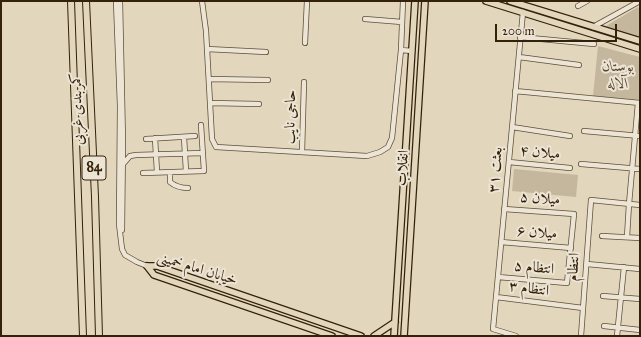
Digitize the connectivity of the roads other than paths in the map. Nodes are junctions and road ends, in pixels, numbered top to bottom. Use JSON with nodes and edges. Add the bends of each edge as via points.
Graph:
{"nodes":[{"id":1,"x":71,"y":1,"type":"edge"},
{"id":2,"x":86,"y":1,"type":"edge"},
{"id":3,"x":116,"y":1,"type":"edge"},
{"id":4,"x":120,"y":1,"type":"edge"},
{"id":5,"x":202,"y":1,"type":"edge"},
{"id":6,"x":307,"y":1,"type":"edge"},
{"id":7,"x":403,"y":1,"type":"edge"},
{"id":8,"x":415,"y":1,"type":"edge"},
{"id":9,"x":425,"y":1,"type":"edge"},
{"id":10,"x":486,"y":1,"type":"edge"},
{"id":11,"x":510,"y":1,"type":"edge"},
{"id":12,"x":588,"y":1,"type":"edge"},
{"id":13,"x":640,"y":1,"type":"edge"},
{"id":14,"x":526,"y":6,"type":"junction"},
{"id":15,"x":578,"y":6,"type":"dead end"},
{"id":16,"x":523,"y":12,"type":"junction"},
{"id":17,"x":365,"y":19,"type":"dead end"},
{"id":18,"x":402,"y":22,"type":"junction"},
{"id":19,"x":594,"y":27,"type":"junction"},
{"id":20,"x":520,"y":37,"type":"junction"},
{"id":21,"x":640,"y":41,"type":"edge"},
{"id":22,"x":305,"y":43,"type":"dead end"},
{"id":23,"x":594,"y":44,"type":"dead end"},
{"id":24,"x":640,"y":49,"type":"edge"},
{"id":25,"x":207,"y":50,"type":"junction"},
{"id":26,"x":401,"y":50,"type":"junction"},
{"id":27,"x":266,"y":52,"type":"dead end"},
{"id":28,"x":412,"y":52,"type":"junction"},
{"id":29,"x":519,"y":57,"type":"junction"},
{"id":30,"x":579,"y":65,"type":"dead end"},
{"id":31,"x":208,"y":79,"type":"junction"},
{"id":32,"x":268,"y":80,"type":"dead end"},
{"id":33,"x":304,"y":82,"type":"dead end"},
{"id":34,"x":515,"y":91,"type":"junction"},
{"id":35,"x":210,"y":103,"type":"junction"},
{"id":36,"x":639,"y":103,"type":"edge"},
{"id":37,"x":259,"y":104,"type":"dead end"},
{"id":38,"x":201,"y":125,"type":"dead end"},
{"id":39,"x":512,"y":127,"type":"junction"},
{"id":40,"x":584,"y":131,"type":"dead end"},
{"id":41,"x":195,"y":136,"type":"dead end"},
{"id":42,"x":570,"y":136,"type":"dead end"},
{"id":43,"x":638,"y":136,"type":"edge"},
{"id":44,"x":184,"y":137,"type":"junction"},
{"id":45,"x":156,"y":138,"type":"junction"},
{"id":46,"x":407,"y":138,"type":"junction"},
{"id":47,"x":146,"y":139,"type":"dead end"},
{"id":48,"x":417,"y":139,"type":"junction"},
{"id":49,"x":302,"y":152,"type":"junction"},
{"id":50,"x":185,"y":153,"type":"junction"},
{"id":51,"x":202,"y":153,"type":"junction"},
{"id":52,"x":156,"y":155,"type":"junction"},
{"id":53,"x":509,"y":162,"type":"junction"},
{"id":54,"x":123,"y":164,"type":"junction"},
{"id":55,"x":581,"y":164,"type":"dead end"},
{"id":56,"x":570,"y":168,"type":"dead end"},
{"id":57,"x":632,"y":168,"type":"junction"},
{"id":58,"x":640,"y":169,"type":"edge"},
{"id":59,"x":186,"y":171,"type":"junction"},
{"id":60,"x":157,"y":172,"type":"junction"},
{"id":61,"x":170,"y":172,"type":"junction"},
{"id":62,"x":143,"y":173,"type":"dead end"},
{"id":63,"x":188,"y":188,"type":"dead end"},
{"id":64,"x":629,"y":204,"type":"junction"},
{"id":65,"x":640,"y":205,"type":"edge"},
{"id":66,"x":504,"y":209,"type":"junction"},
{"id":67,"x":602,"y":236,"type":"dead end"},
{"id":68,"x":627,"y":237,"type":"junction"},
{"id":69,"x":640,"y":238,"type":"edge"},
{"id":70,"x":121,"y":240,"type":"junction"},
{"id":71,"x":501,"y":242,"type":"junction"},
{"id":72,"x":571,"y":248,"type":"junction"},
{"id":73,"x":586,"y":264,"type":"junction"},
{"id":74,"x":147,"y":266,"type":"junction"},
{"id":75,"x":624,"y":267,"type":"junction"},
{"id":76,"x":640,"y":269,"type":"edge"},
{"id":77,"x":498,"y":277,"type":"junction"},
{"id":78,"x":603,"y":296,"type":"dead end"},
{"id":79,"x":496,"y":297,"type":"junction"},
{"id":80,"x":621,"y":297,"type":"junction"},
{"id":81,"x":640,"y":299,"type":"edge"},
{"id":82,"x":583,"y":308,"type":"junction"},
{"id":83,"x":395,"y":322,"type":"junction"},
{"id":84,"x":604,"y":326,"type":"dead end"},
{"id":85,"x":618,"y":328,"type":"junction"},
{"id":86,"x":640,"y":330,"type":"edge"},
{"id":87,"x":395,"y":334,"type":"edge"},
{"id":88,"x":404,"y":334,"type":"edge"},
{"id":89,"x":83,"y":336,"type":"edge"},
{"id":90,"x":99,"y":336,"type":"edge"},
{"id":91,"x":332,"y":336,"type":"edge"},
{"id":92,"x":361,"y":336,"type":"edge"},
{"id":93,"x":374,"y":336,"type":"edge"},
{"id":94,"x":516,"y":336,"type":"edge"},
{"id":95,"x":581,"y":336,"type":"edge"},
{"id":96,"x":617,"y":336,"type":"edge"}],
"edges":[{"from":1,"to":89,"type":"highway","name":"کمربندی غربی","number":"84"},
{"from":2,"to":90,"type":"highway","name":"کمربندی غربی","number":"84"},
{"from":3,"to":70,"type":"street"},
{"from":4,"to":54,"type":"street"},
{"from":5,"to":25,"type":"street"},
{"from":6,"to":22,"type":"street"},
{"from":7,"to":18,"type":"street"},
{"from":8,"to":28,"type":"main road","name":"انقلاب"},
{"from":9,"to":48,"type":"main road","name":"انقلاب"},
{"from":10,"to":16,"type":"main road"},
{"from":11,"to":14,"type":"main road"},
{"from":12,"to":15,"type":"street"},
{"from":13,"to":19,"type":"street"},
{"from":14,"to":16,"type":"main road"},
{"from":14,"to":19,"type":"main road"},
{"from":16,"to":20,"type":"street","name":"بعثت ۳۱"},
{"from":16,"to":24,"type":"main road"},
{"from":17,"to":18,"type":"street"},
{"from":18,"to":26,"type":"street"},
{"from":19,"to":21,"type":"main road"},
{"from":20,"to":23,"type":"street"},
{"from":20,"to":29,"type":"street","name":"بعثت ۳۱"},
{"from":25,"to":27,"type":"street"},
{"from":25,"to":31,"type":"street"},
{"from":26,"to":28,"type":"street"},
{"from":26,"to":49,"type":"street","via":[[392,138],[388,147],[367,156]]},
{"from":28,"to":46,"type":"main road","name":"انقلاب"},
{"from":29,"to":30,"type":"street"},
{"from":29,"to":34,"type":"street","name":"بعثت ۳۱"},
{"from":31,"to":32,"type":"street"},
{"from":31,"to":35,"type":"street"},
{"from":33,"to":49,"type":"street","name":"حاجی نایب"},
{"from":34,"to":36,"type":"street"},
{"from":34,"to":39,"type":"street","name":"بعثت ۳۱"},
{"from":35,"to":37,"type":"street"},
{"from":35,"to":49,"type":"street","via":[[212,139],[216,147]]},
{"from":36,"to":43,"type":"street"},
{"from":38,"to":51,"type":"street"},
{"from":39,"to":42,"type":"street"},
{"from":39,"to":53,"type":"street","name":"بعثت ۳۱"},
{"from":40,"to":43,"type":"street"},
{"from":41,"to":44,"type":"street"},
{"from":43,"to":57,"type":"street"},
{"from":44,"to":45,"type":"street"},
{"from":44,"to":50,"type":"street"},
{"from":45,"to":47,"type":"street"},
{"from":45,"to":52,"type":"street"},
{"from":46,"to":48,"type":"main road"},
{"from":46,"to":83,"type":"main road","name":"انقلاب"},
{"from":48,"to":88,"type":"main road","name":"انقلاب"},
{"from":50,"to":51,"type":"street"},
{"from":50,"to":52,"type":"street"},
{"from":50,"to":59,"type":"street"},
{"from":51,"to":59,"type":"street","via":[[204,170]]},
{"from":52,"to":54,"type":"street","via":[[130,156]]},
{"from":52,"to":60,"type":"street"},
{"from":53,"to":56,"type":"street","name":"میلان ۴"},
{"from":53,"to":66,"type":"street","name":"بعثت ۳۱"},
{"from":54,"to":70,"type":"street"},
{"from":55,"to":57,"type":"street"},
{"from":57,"to":58,"type":"street"},
{"from":57,"to":64,"type":"street"},
{"from":59,"to":61,"type":"street"},
{"from":60,"to":61,"type":"street"},
{"from":60,"to":62,"type":"street"},
{"from":61,"to":63,"type":"street","via":[[170,182],[174,186]]},
{"from":64,"to":65,"type":"street"},
{"from":64,"to":68,"type":"street"},
{"from":64,"to":73,"type":"street","name":"انتظام","via":[[591,200]]},
{"from":66,"to":71,"type":"street","name":"بعثت ۳۱"},
{"from":66,"to":72,"type":"street","name":"میلان ۵","via":[[574,214]]},
{"from":67,"to":68,"type":"street"},
{"from":68,"to":69,"type":"street"},
{"from":70,"to":74,"type":"street","via":[[125,256]]},
{"from":71,"to":72,"type":"street","name":"میلان ۶"},
{"from":71,"to":77,"type":"street","name":"بعثت ۳۱"},
{"from":72,"to":77,"type":"street","name":"انتظام ۵","via":[[567,283]]},
{"from":73,"to":75,"type":"street"},
{"from":73,"to":82,"type":"street","name":"انتظام"},
{"from":74,"to":91,"type":"main road","name":"خیابان امام خمینی","via":[[154,275]]},
{"from":74,"to":92,"type":"main road","name":"خیابان امام خمینی","via":[[157,266]]},
{"from":75,"to":76,"type":"street"},
{"from":75,"to":80,"type":"street"},
{"from":77,"to":79,"type":"street","name":"بعثت ۳۱"},
{"from":78,"to":80,"type":"street"},
{"from":79,"to":82,"type":"street","name":"انتظام ۳"},
{"from":79,"to":94,"type":"street","name":"بعثت ۳۱","via":[[493,329]]},
{"from":80,"to":81,"type":"street"},
{"from":80,"to":85,"type":"street"},
{"from":82,"to":95,"type":"street","name":"انتظام"},
{"from":83,"to":87,"type":"main road","name":"انقلاب"},
{"from":83,"to":93,"type":"main road"},
{"from":84,"to":85,"type":"street"},
{"from":85,"to":86,"type":"street"},
{"from":85,"to":96,"type":"street"},
{"from":87,"to":88,"type":"main road"}]}
